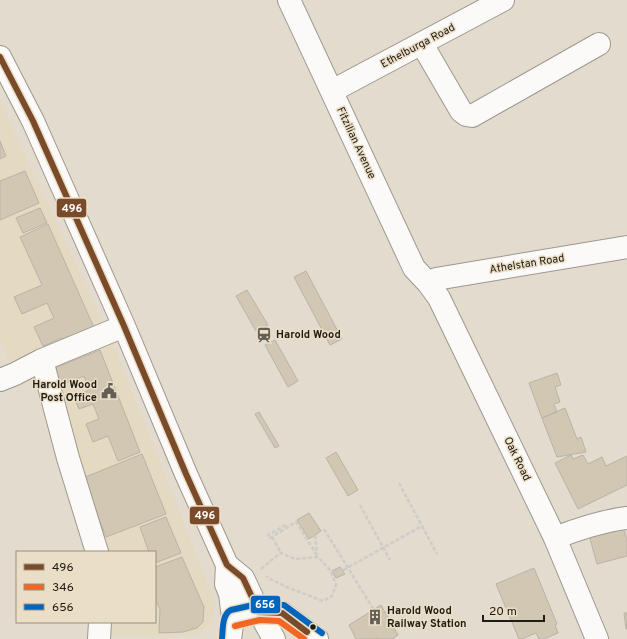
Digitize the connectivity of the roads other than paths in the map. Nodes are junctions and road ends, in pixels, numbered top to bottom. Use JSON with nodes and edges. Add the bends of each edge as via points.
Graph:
{"nodes":[{"id":1,"x":289,"y":0,"type":"edge"},
{"id":2,"x":503,"y":0,"type":"edge"},
{"id":3,"x":422,"y":44,"type":"junction"},
{"id":4,"x":599,"y":44,"type":"dead end"},
{"id":5,"x":0,"y":57,"type":"edge"},
{"id":6,"x":332,"y":91,"type":"junction"},
{"id":7,"x":627,"y":248,"type":"edge"},
{"id":8,"x":428,"y":283,"type":"junction"},
{"id":9,"x":124,"y":326,"type":"junction"},
{"id":10,"x":42,"y":360,"type":"junction"},
{"id":11,"x":0,"y":380,"type":"edge"},
{"id":12,"x":627,"y":518,"type":"edge"},
{"id":13,"x":554,"y":538,"type":"junction"},
{"id":14,"x":97,"y":551,"type":"edge"},
{"id":15,"x":227,"y":565,"type":"junction"},
{"id":16,"x":259,"y":612,"type":"junction"},
{"id":17,"x":233,"y":618,"type":"junction"},
{"id":18,"x":100,"y":623,"type":"edge"},
{"id":19,"x":100,"y":639,"type":"edge"},
{"id":20,"x":230,"y":639,"type":"edge"},
{"id":21,"x":274,"y":639,"type":"edge"},
{"id":22,"x":317,"y":639,"type":"edge"},
{"id":23,"x":597,"y":639,"type":"edge"}],
"edges":[{"from":1,"to":6,"type":"street","name":"Fitzilian Avenue"},
{"from":2,"to":3,"type":"street","name":"Ethelburga Road"},
{"from":3,"to":4,"type":"street","via":[[461,111],[472,116]]},
{"from":3,"to":6,"type":"street","name":"Ethelburga Road"},
{"from":5,"to":9,"type":"street","via":[[33,121]]},
{"from":6,"to":8,"type":"street","name":"Fitzilian Avenue","via":[[414,268]]},
{"from":7,"to":8,"type":"street","name":"Athelstan Road","via":[[436,279]]},
{"from":8,"to":13,"type":"street","name":"Oak Road","via":[[439,298]]},
{"from":9,"to":10,"type":"street"},
{"from":9,"to":15,"type":"street"},
{"from":10,"to":11,"type":"street"},
{"from":10,"to":14,"type":"street"},
{"from":12,"to":13,"type":"street","via":[[575,530]]},
{"from":13,"to":23,"type":"street","name":"Oak Road"},
{"from":15,"to":16,"type":"street","via":[[243,578]]},
{"from":15,"to":17,"type":"street","via":[[226,584]]},
{"from":16,"to":17,"type":"street"},
{"from":16,"to":21,"type":"street"},
{"from":16,"to":22,"type":"street","via":[[282,613]]},
{"from":17,"to":20,"type":"street"},
{"from":18,"to":19,"type":"street"}]}
